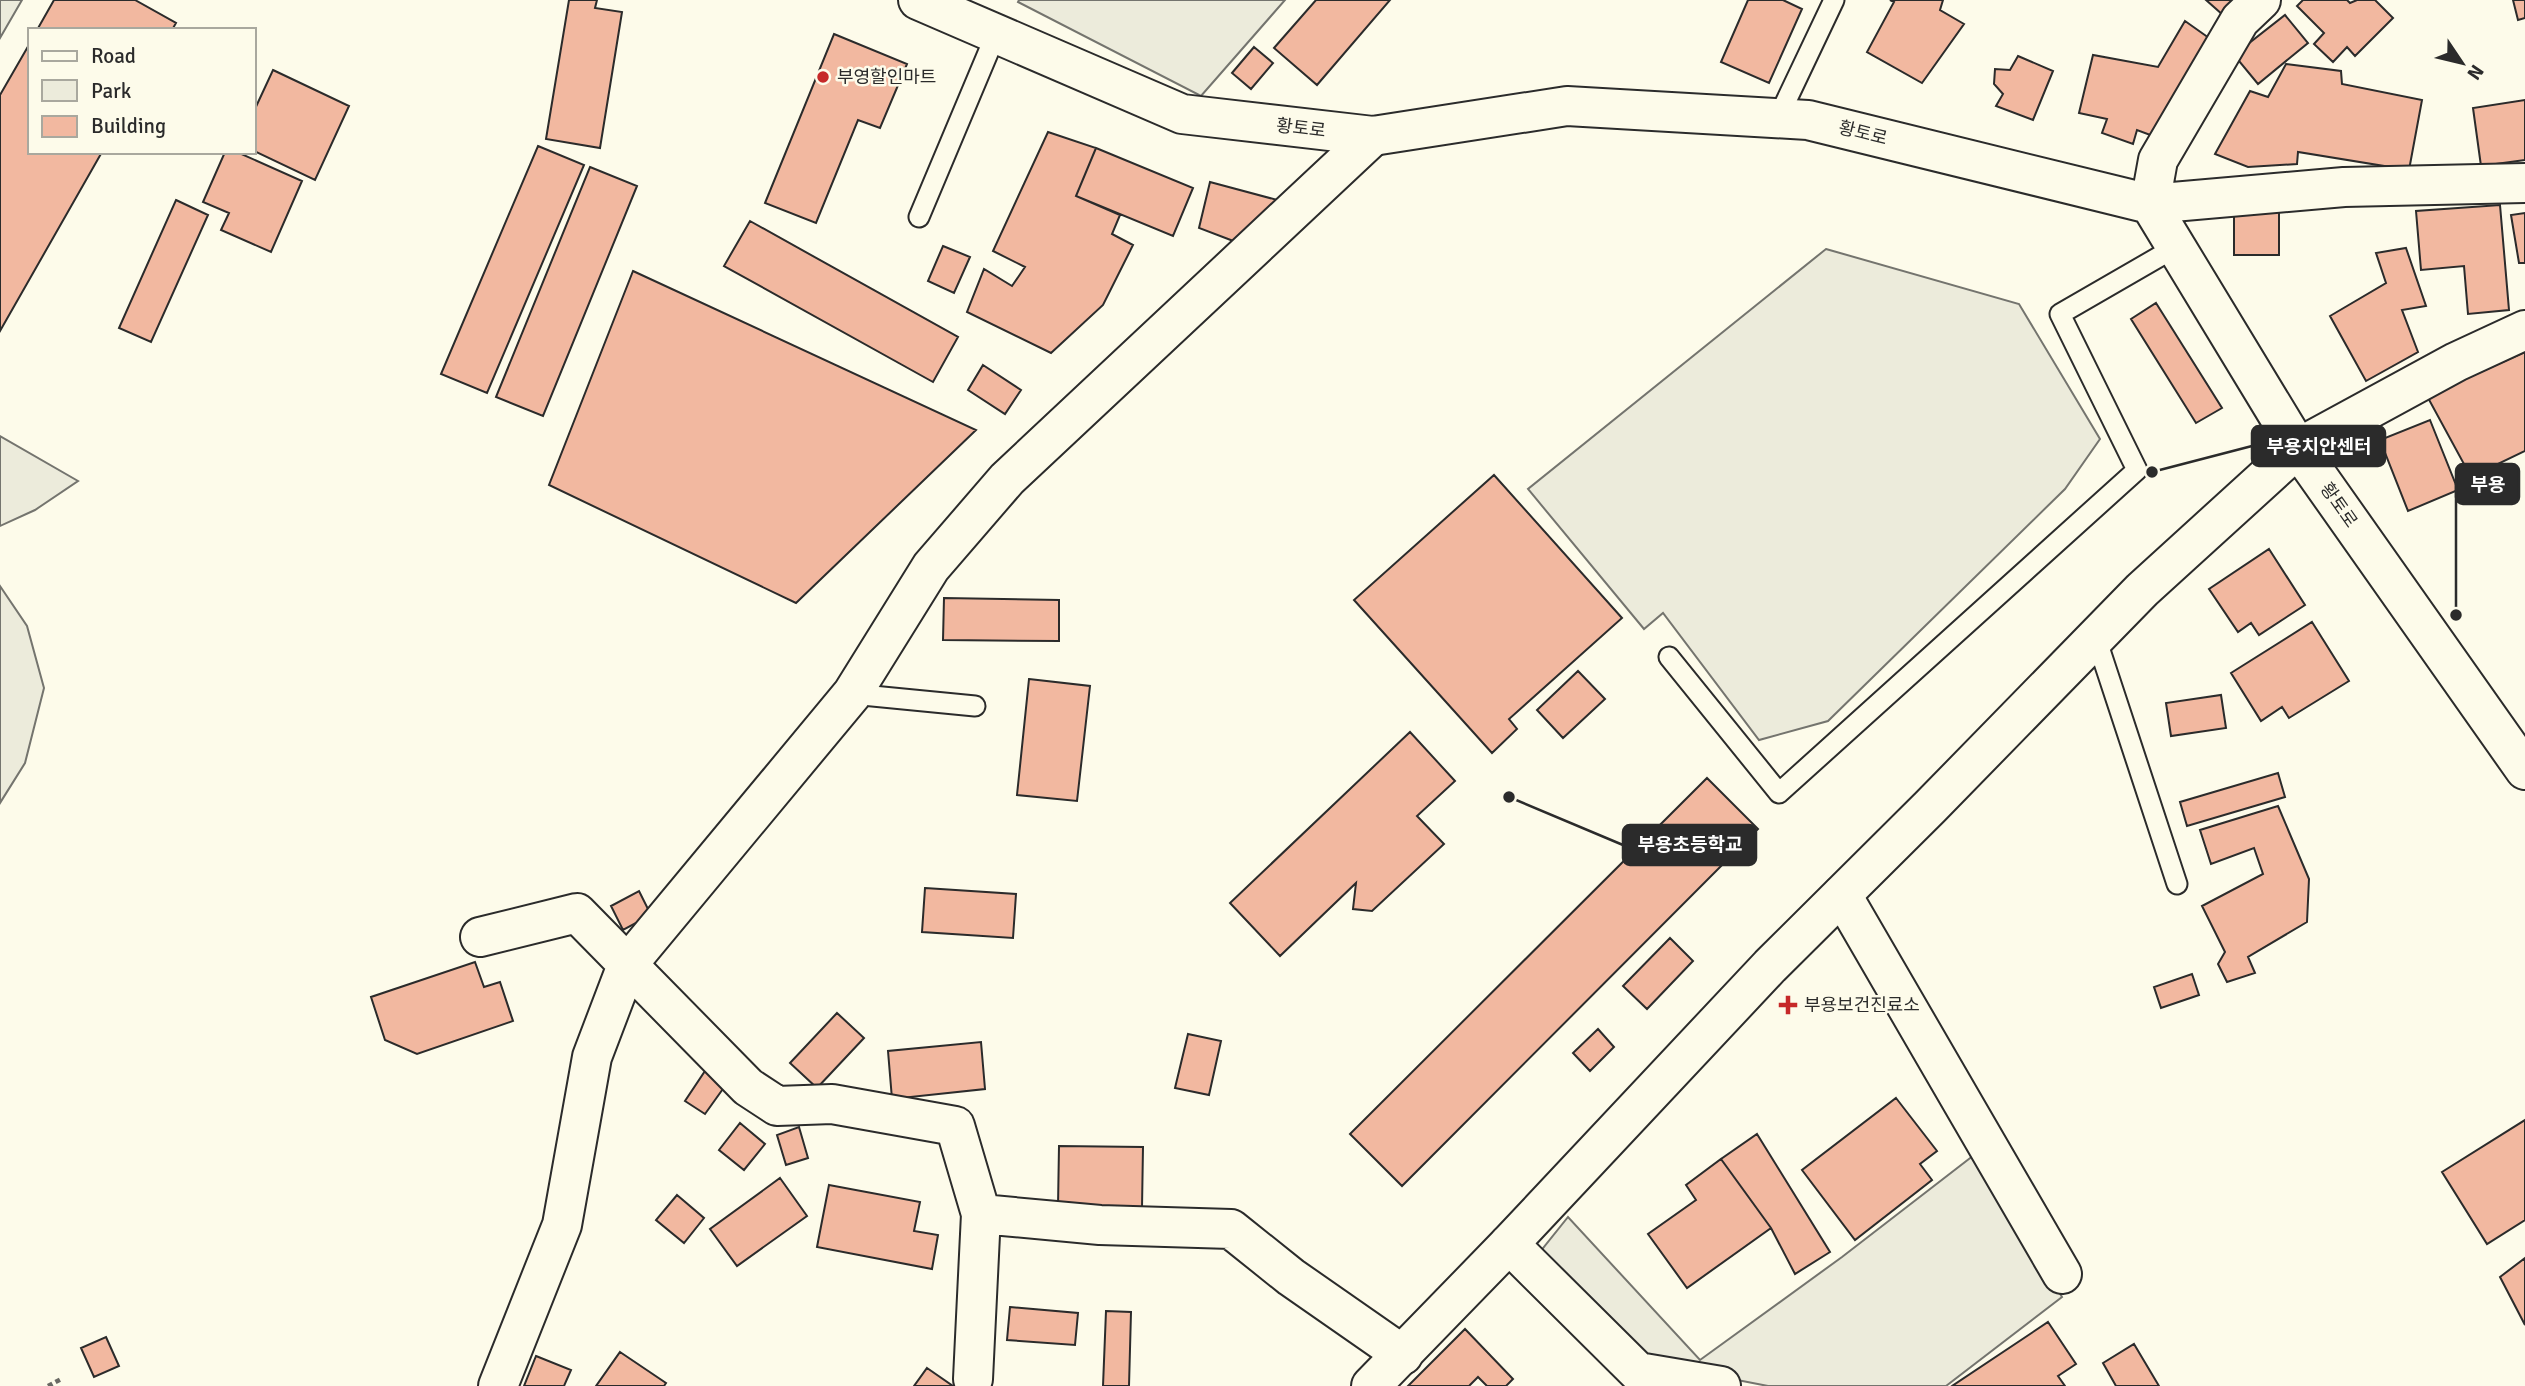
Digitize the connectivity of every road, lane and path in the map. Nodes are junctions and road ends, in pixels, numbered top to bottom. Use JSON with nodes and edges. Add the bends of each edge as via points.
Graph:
{"nodes":[{"id":1,"x":918,"y":0,"type":"edge"},
{"id":2,"x":1835,"y":0,"type":"edge"},
{"id":3,"x":2261,"y":0,"type":"edge"},
{"id":4,"x":996,"y":34,"type":"junction"},
{"id":5,"x":1778,"y":118,"type":"junction"},
{"id":6,"x":1373,"y":136,"type":"junction"},
{"id":7,"x":2525,"y":183,"type":"edge"},
{"id":8,"x":2150,"y":204,"type":"junction"},
{"id":9,"x":919,"y":217,"type":"dead end"},
{"id":10,"x":2176,"y":247,"type":"junction"},
{"id":11,"x":2525,"y":330,"type":"edge"},
{"id":12,"x":2298,"y":448,"type":"junction"},
{"id":13,"x":2096,"y":638,"type":"junction"},
{"id":14,"x":1669,"y":657,"type":"dead end"},
{"id":15,"x":852,"y":694,"type":"junction"},
{"id":16,"x":975,"y":706,"type":"dead end"},
{"id":17,"x":2525,"y":769,"type":"edge"},
{"id":18,"x":2177,"y":884,"type":"dead end"},
{"id":19,"x":1842,"y":895,"type":"junction"},
{"id":20,"x":480,"y":937,"type":"dead end"},
{"id":21,"x":627,"y":965,"type":"junction"},
{"id":22,"x":981,"y":1214,"type":"junction"},
{"id":23,"x":1509,"y":1244,"type":"junction"},
{"id":24,"x":2062,"y":1274,"type":"dead end"},
{"id":25,"x":1403,"y":1355,"type":"junction"},
{"id":26,"x":63,"y":1378,"type":"dead end"},
{"id":27,"x":973,"y":1383,"type":"edge"},
{"id":28,"x":48,"y":1386,"type":"edge"},
{"id":29,"x":498,"y":1386,"type":"edge"},
{"id":30,"x":1371,"y":1386,"type":"edge"},
{"id":31,"x":1721,"y":1386,"type":"edge"}],
"edges":[{"from":1,"to":4,"type":"street","name":"황토로"},
{"from":2,"to":5,"type":"lane"},
{"from":3,"to":8,"type":"street","via":[[2240,20],[2158,160]]},
{"from":4,"to":6,"type":"street","name":"황토로","via":[[1182,114]]},
{"from":4,"to":9,"type":"lane"},
{"from":5,"to":6,"type":"street","name":"황토로","via":[[1567,106]]},
{"from":5,"to":8,"type":"street","name":"황토로","via":[[1808,120]]},
{"from":6,"to":15,"type":"street","via":[[1006,479],[931,567]]},
{"from":7,"to":8,"type":"street","via":[[2344,187]]},
{"from":8,"to":10,"type":"street","name":"황토로"},
{"from":10,"to":12,"type":"street","name":"황토로"},
{"from":10,"to":14,"type":"lane","via":[[2060,314],[2137,470],[1779,793]]},
{"from":11,"to":12,"type":"street"},
{"from":12,"to":13,"type":"street"},
{"from":12,"to":17,"type":"street","name":"황토로"},
{"from":13,"to":18,"type":"lane"},
{"from":13,"to":19,"type":"street"},
{"from":15,"to":16,"type":"lane"},
{"from":15,"to":21,"type":"street"},
{"from":19,"to":23,"type":"street"},
{"from":19,"to":24,"type":"street"},
{"from":20,"to":21,"type":"street","via":[[577,913]]},
{"from":21,"to":22,"type":"street","via":[[748,1087],[777,1105],[832,1104],[954,1126]]},
{"from":21,"to":29,"type":"street","via":[[592,1057],[562,1224]]},
{"from":22,"to":25,"type":"street","via":[[1100,1225],[1231,1229]]},
{"from":22,"to":27,"type":"street"},
{"from":23,"to":25,"type":"street"},
{"from":23,"to":31,"type":"street","via":[[1638,1372]]},
{"from":25,"to":30,"type":"street"},
{"from":26,"to":28,"type":"path"}]}
